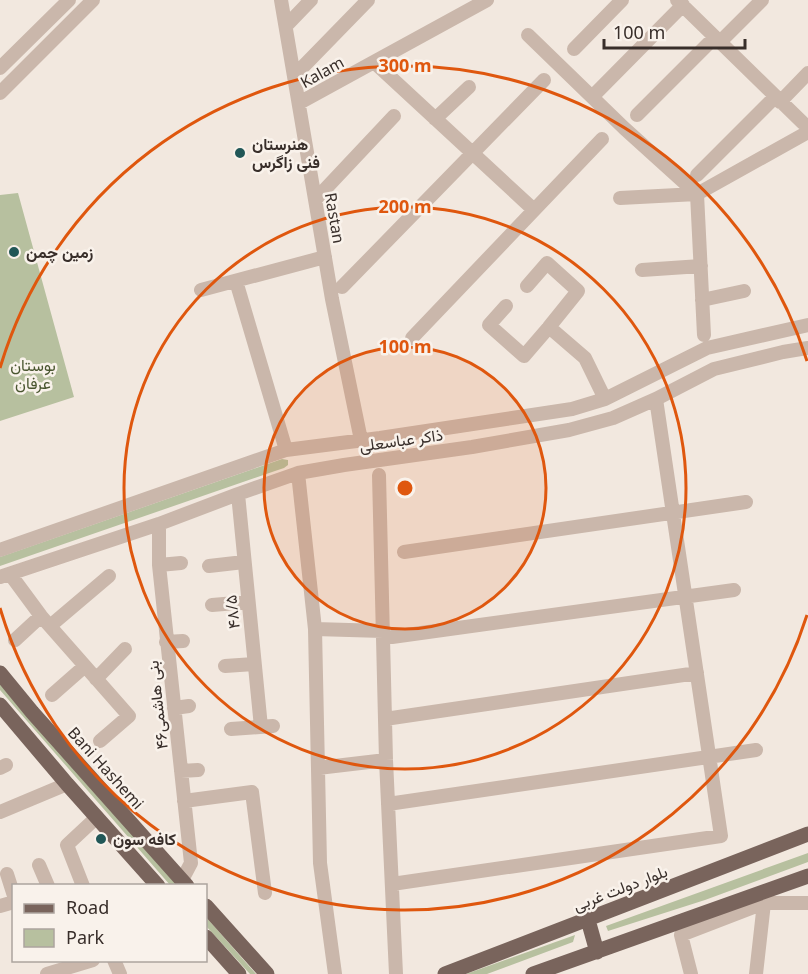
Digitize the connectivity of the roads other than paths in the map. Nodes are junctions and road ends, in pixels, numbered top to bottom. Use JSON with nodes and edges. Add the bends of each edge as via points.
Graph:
{"nodes":[{"id":1,"x":69,"y":0,"type":"edge"},
{"id":2,"x":93,"y":0,"type":"edge"},
{"id":3,"x":281,"y":0,"type":"edge"},
{"id":4,"x":311,"y":0,"type":"edge"},
{"id":5,"x":368,"y":0,"type":"edge"},
{"id":6,"x":487,"y":0,"type":"edge"},
{"id":7,"x":622,"y":0,"type":"edge"},
{"id":8,"x":762,"y":0,"type":"edge"},
{"id":9,"x":680,"y":2,"type":"edge"},
{"id":10,"x":286,"y":26,"type":"junction"},
{"id":11,"x":528,"y":35,"type":"dead end"},
{"id":12,"x":717,"y":40,"type":"junction"},
{"id":13,"x":574,"y":49,"type":"dead end"},
{"id":14,"x":374,"y":62,"type":"junction"},
{"id":15,"x":0,"y":68,"type":"edge"},
{"id":16,"x":808,"y":73,"type":"edge"},
{"id":17,"x":294,"y":76,"type":"junction"},
{"id":18,"x":544,"y":80,"type":"dead end"},
{"id":19,"x":469,"y":87,"type":"dead end"},
{"id":20,"x":0,"y":93,"type":"edge"},
{"id":21,"x":592,"y":97,"type":"junction"},
{"id":22,"x":778,"y":100,"type":"junction"},
{"id":23,"x":299,"y":103,"type":"junction"},
{"id":24,"x":637,"y":115,"type":"dead end"},
{"id":25,"x":394,"y":117,"type":"dead end"},
{"id":26,"x":435,"y":119,"type":"junction"},
{"id":27,"x":806,"y":128,"type":"edge"},
{"id":28,"x":603,"y":139,"type":"dead end"},
{"id":29,"x":472,"y":153,"type":"junction"},
{"id":30,"x":697,"y":175,"type":"dead end"},
{"id":31,"x":697,"y":194,"type":"junction"},
{"id":32,"x":620,"y":198,"type":"dead end"},
{"id":33,"x":315,"y":200,"type":"junction"},
{"id":34,"x":534,"y":210,"type":"junction"},
{"id":35,"x":325,"y":257,"type":"junction"},
{"id":36,"x":700,"y":266,"type":"junction"},
{"id":37,"x":642,"y":270,"type":"dead end"},
{"id":38,"x":236,"y":281,"type":"junction"},
{"id":39,"x":527,"y":286,"type":"dead end"},
{"id":40,"x":342,"y":287,"type":"dead end"},
{"id":41,"x":201,"y":290,"type":"dead end"},
{"id":42,"x":744,"y":291,"type":"dead end"},
{"id":43,"x":702,"y":300,"type":"junction"},
{"id":44,"x":506,"y":306,"type":"dead end"},
{"id":45,"x":808,"y":325,"type":"edge"},
{"id":46,"x":549,"y":327,"type":"junction"},
{"id":47,"x":704,"y":335,"type":"dead end"},
{"id":48,"x":412,"y":338,"type":"dead end"},
{"id":49,"x":808,"y":348,"type":"edge"},
{"id":50,"x":605,"y":399,"type":"junction"},
{"id":51,"x":656,"y":399,"type":"junction"},
{"id":52,"x":468,"y":425,"type":"junction"},
{"id":53,"x":361,"y":440,"type":"junction"},
{"id":54,"x":472,"y":447,"type":"junction"},
{"id":55,"x":286,"y":450,"type":"junction"},
{"id":56,"x":298,"y":473,"type":"junction"},
{"id":57,"x":380,"y":475,"type":"dead end"},
{"id":58,"x":238,"y":494,"type":"junction"},
{"id":59,"x":746,"y":501,"type":"dead end"},
{"id":60,"x":673,"y":512,"type":"junction"},
{"id":61,"x":159,"y":524,"type":"junction"},
{"id":62,"x":0,"y":550,"type":"edge"},
{"id":63,"x":404,"y":552,"type":"dead end"},
{"id":64,"x":244,"y":562,"type":"junction"},
{"id":65,"x":182,"y":563,"type":"dead end"},
{"id":66,"x":159,"y":566,"type":"junction"},
{"id":67,"x":209,"y":566,"type":"dead end"},
{"id":68,"x":5,"y":575,"type":"edge"},
{"id":69,"x":109,"y":576,"type":"dead end"},
{"id":70,"x":734,"y":590,"type":"dead end"},
{"id":71,"x":685,"y":596,"type":"junction"},
{"id":72,"x":248,"y":602,"type":"junction"},
{"id":73,"x":212,"y":605,"type":"dead end"},
{"id":74,"x":46,"y":621,"type":"junction"},
{"id":75,"x":315,"y":629,"type":"junction"},
{"id":76,"x":387,"y":634,"type":"junction"},
{"id":77,"x":15,"y":640,"type":"dead end"},
{"id":78,"x":183,"y":641,"type":"dead end"},
{"id":79,"x":166,"y":642,"type":"junction"},
{"id":80,"x":125,"y":650,"type":"dead end"},
{"id":81,"x":254,"y":664,"type":"junction"},
{"id":82,"x":85,"y":666,"type":"junction"},
{"id":83,"x":225,"y":666,"type":"dead end"},
{"id":84,"x":0,"y":673,"type":"edge"},
{"id":85,"x":697,"y":673,"type":"junction"},
{"id":86,"x":96,"y":679,"type":"junction"},
{"id":87,"x":52,"y":695,"type":"dead end"},
{"id":88,"x":0,"y":705,"type":"edge"},
{"id":89,"x":189,"y":706,"type":"dead end"},
{"id":90,"x":174,"y":708,"type":"junction"},
{"id":91,"x":385,"y":719,"type":"junction"},
{"id":92,"x":231,"y":729,"type":"dead end"},
{"id":93,"x":100,"y":741,"type":"dead end"},
{"id":94,"x":756,"y":750,"type":"dead end"},
{"id":95,"x":709,"y":757,"type":"junction"},
{"id":96,"x":386,"y":760,"type":"junction"},
{"id":97,"x":318,"y":768,"type":"junction"},
{"id":98,"x":198,"y":770,"type":"dead end"},
{"id":99,"x":181,"y":771,"type":"junction"},
{"id":100,"x":67,"y":784,"type":"junction"},
{"id":101,"x":184,"y":801,"type":"junction"},
{"id":102,"x":388,"y":804,"type":"junction"},
{"id":103,"x":0,"y":812,"type":"edge"},
{"id":104,"x":97,"y":817,"type":"junction"},
{"id":105,"x":808,"y":834,"type":"edge"},
{"id":106,"x":39,"y":865,"type":"dead end"},
{"id":107,"x":7,"y":874,"type":"dead end"},
{"id":108,"x":808,"y":876,"type":"edge"},
{"id":109,"x":82,"y":883,"type":"edge"},
{"id":110,"x":184,"y":883,"type":"edge"},
{"id":111,"x":48,"y":884,"type":"edge"},
{"id":112,"x":157,"y":884,"type":"edge"},
{"id":113,"x":392,"y":884,"type":"junction"},
{"id":114,"x":12,"y":890,"type":"edge"},
{"id":115,"x":265,"y":893,"type":"dead end"},
{"id":116,"x":764,"y":903,"type":"junction"},
{"id":117,"x":808,"y":903,"type":"edge"},
{"id":118,"x":207,"y":907,"type":"edge"},
{"id":119,"x":588,"y":920,"type":"junction"},
{"id":120,"x":207,"y":939,"type":"edge"},
{"id":121,"x":597,"y":952,"type":"junction"},
{"id":122,"x":86,"y":962,"type":"edge"},
{"id":123,"x":47,"y":974,"type":"edge"},
{"id":124,"x":239,"y":974,"type":"edge"},
{"id":125,"x":267,"y":974,"type":"edge"},
{"id":126,"x":335,"y":974,"type":"edge"},
{"id":127,"x":396,"y":974,"type":"edge"},
{"id":128,"x":445,"y":974,"type":"edge"},
{"id":129,"x":533,"y":974,"type":"edge"},
{"id":130,"x":690,"y":974,"type":"edge"},
{"id":131,"x":756,"y":974,"type":"edge"}],
"edges":[{"from":1,"to":15,"type":"street"},
{"from":2,"to":20,"type":"street"},
{"from":3,"to":10,"type":"street","name":"Rastan"},
{"from":4,"to":10,"type":"street"},
{"from":5,"to":17,"type":"street"},
{"from":6,"to":14,"type":"street","name":"Kalam"},
{"from":7,"to":13,"type":"street"},
{"from":8,"to":12,"type":"street"},
{"from":9,"to":12,"type":"street"},
{"from":9,"to":21,"type":"street"},
{"from":10,"to":17,"type":"street","name":"Rastan"},
{"from":11,"to":21,"type":"street"},
{"from":12,"to":22,"type":"street"},
{"from":12,"to":24,"type":"street"},
{"from":14,"to":23,"type":"street","name":"Kalam"},
{"from":14,"to":26,"type":"street"},
{"from":16,"to":22,"type":"street"},
{"from":17,"to":23,"type":"street","name":"Rastan"},
{"from":18,"to":29,"type":"street"},
{"from":19,"to":26,"type":"street"},
{"from":21,"to":31,"type":"street"},
{"from":22,"to":27,"type":"street"},
{"from":22,"to":30,"type":"street"},
{"from":23,"to":33,"type":"street","name":"Rastan"},
{"from":25,"to":33,"type":"street"},
{"from":26,"to":29,"type":"street"},
{"from":27,"to":31,"type":"street"},
{"from":28,"to":34,"type":"street"},
{"from":29,"to":34,"type":"street"},
{"from":29,"to":40,"type":"street"},
{"from":31,"to":32,"type":"street"},
{"from":31,"to":36,"type":"street"},
{"from":33,"to":35,"type":"street","name":"Rastan"},
{"from":34,"to":48,"type":"street"},
{"from":35,"to":38,"type":"street"},
{"from":35,"to":53,"type":"street","name":"Rastan"},
{"from":36,"to":37,"type":"street"},
{"from":36,"to":43,"type":"street"},
{"from":38,"to":41,"type":"street"},
{"from":38,"to":55,"type":"street"},
{"from":39,"to":46,"type":"street","via":[[547,263],[578,291]]},
{"from":42,"to":43,"type":"street"},
{"from":43,"to":47,"type":"street"},
{"from":44,"to":46,"type":"street","via":[[489,325],[524,356]]},
{"from":45,"to":50,"type":"street","name":"ذاکر عباسعلی","via":[[707,348]]},
{"from":46,"to":50,"type":"street","via":[[585,358]]},
{"from":49,"to":51,"type":"street","name":"ذاکر عباسعلی","via":[[714,369]]},
{"from":50,"to":52,"type":"street","name":"ذاکر عباسعلی","via":[[572,409]]},
{"from":51,"to":54,"type":"street","name":"ذاکر عباسعلی","via":[[613,418],[569,430]]},
{"from":51,"to":60,"type":"street"},
{"from":52,"to":53,"type":"street","name":"ذاکر عباسعلی"},
{"from":52,"to":54,"type":"street"},
{"from":53,"to":55,"type":"street","name":"ذاکر عباسعلی"},
{"from":54,"to":56,"type":"street","name":"ذاکر عباسعلی"},
{"from":55,"to":62,"type":"street","name":"ذاکر عباسعلی"},
{"from":56,"to":58,"type":"street","name":"ذاکر عباسعلی"},
{"from":56,"to":75,"type":"street"},
{"from":57,"to":76,"type":"street"},
{"from":58,"to":61,"type":"street","name":"ذاکر عباسعلی"},
{"from":58,"to":64,"type":"street","name":"۴۸/۵"},
{"from":59,"to":60,"type":"street"},
{"from":60,"to":63,"type":"street"},
{"from":60,"to":71,"type":"street"},
{"from":61,"to":66,"type":"street","name":"بنی هاشمی۴۶"},
{"from":61,"to":68,"type":"street","name":"ذاکر عباسعلی"},
{"from":64,"to":67,"type":"street"},
{"from":64,"to":72,"type":"street","name":"۴۸/۵"},
{"from":65,"to":66,"type":"street"},
{"from":66,"to":79,"type":"street","name":"بنی هاشمی۴۶"},
{"from":68,"to":74,"type":"street"},
{"from":69,"to":74,"type":"street"},
{"from":70,"to":71,"type":"street"},
{"from":71,"to":76,"type":"street"},
{"from":71,"to":85,"type":"street"},
{"from":72,"to":73,"type":"street"},
{"from":72,"to":81,"type":"street","name":"۴۸/۵"},
{"from":74,"to":77,"type":"street"},
{"from":74,"to":82,"type":"street"},
{"from":75,"to":76,"type":"street"},
{"from":75,"to":97,"type":"street"},
{"from":76,"to":91,"type":"street"},
{"from":78,"to":79,"type":"street"},
{"from":79,"to":90,"type":"street","name":"بنی هاشمی۴۶"},
{"from":80,"to":86,"type":"street"},
{"from":81,"to":83,"type":"street"},
{"from":81,"to":92,"type":"street","name":"۴۸/۵","via":[[267,727]]},
{"from":82,"to":86,"type":"street"},
{"from":82,"to":87,"type":"street"},
{"from":84,"to":110,"type":"main road","name":"Bani Hashemi"},
{"from":85,"to":91,"type":"street"},
{"from":85,"to":95,"type":"street"},
{"from":86,"to":93,"type":"street","via":[[129,716]]},
{"from":88,"to":100,"type":"main road"},
{"from":89,"to":90,"type":"street"},
{"from":90,"to":99,"type":"street","name":"بنی هاشمی۴۶"},
{"from":91,"to":96,"type":"street"},
{"from":94,"to":95,"type":"street"},
{"from":95,"to":102,"type":"street"},
{"from":95,"to":113,"type":"street","via":[[721,836]]},
{"from":96,"to":97,"type":"street"},
{"from":96,"to":102,"type":"street"},
{"from":97,"to":126,"type":"street","via":[[320,863]]},
{"from":98,"to":99,"type":"street"},
{"from":99,"to":101,"type":"street","name":"بنی هاشمی۴۶"},
{"from":100,"to":103,"type":"street"},
{"from":100,"to":104,"type":"main road"},
{"from":101,"to":110,"type":"street","name":"بنی هاشمی۴۶","via":[[191,863]]},
{"from":101,"to":115,"type":"street","via":[[252,792]]},
{"from":102,"to":113,"type":"street"},
{"from":104,"to":109,"type":"street","via":[[67,844]]},
{"from":104,"to":112,"type":"main road"},
{"from":105,"to":119,"type":"main road","name":"بلوار دولت غربی"},
{"from":106,"to":111,"type":"street"},
{"from":107,"to":114,"type":"street"},
{"from":108,"to":121,"type":"main road"},
{"from":113,"to":127,"type":"street"},
{"from":116,"to":117,"type":"street"},
{"from":116,"to":130,"type":"street","via":[[681,934]]},
{"from":116,"to":131,"type":"street"},
{"from":118,"to":125,"type":"main road"},
{"from":119,"to":121,"type":"main road"},
{"from":119,"to":128,"type":"main road","name":"بلوار دولت غربی"},
{"from":120,"to":124,"type":"main road"},
{"from":121,"to":129,"type":"main road"},
{"from":122,"to":123,"type":"street"}]}
